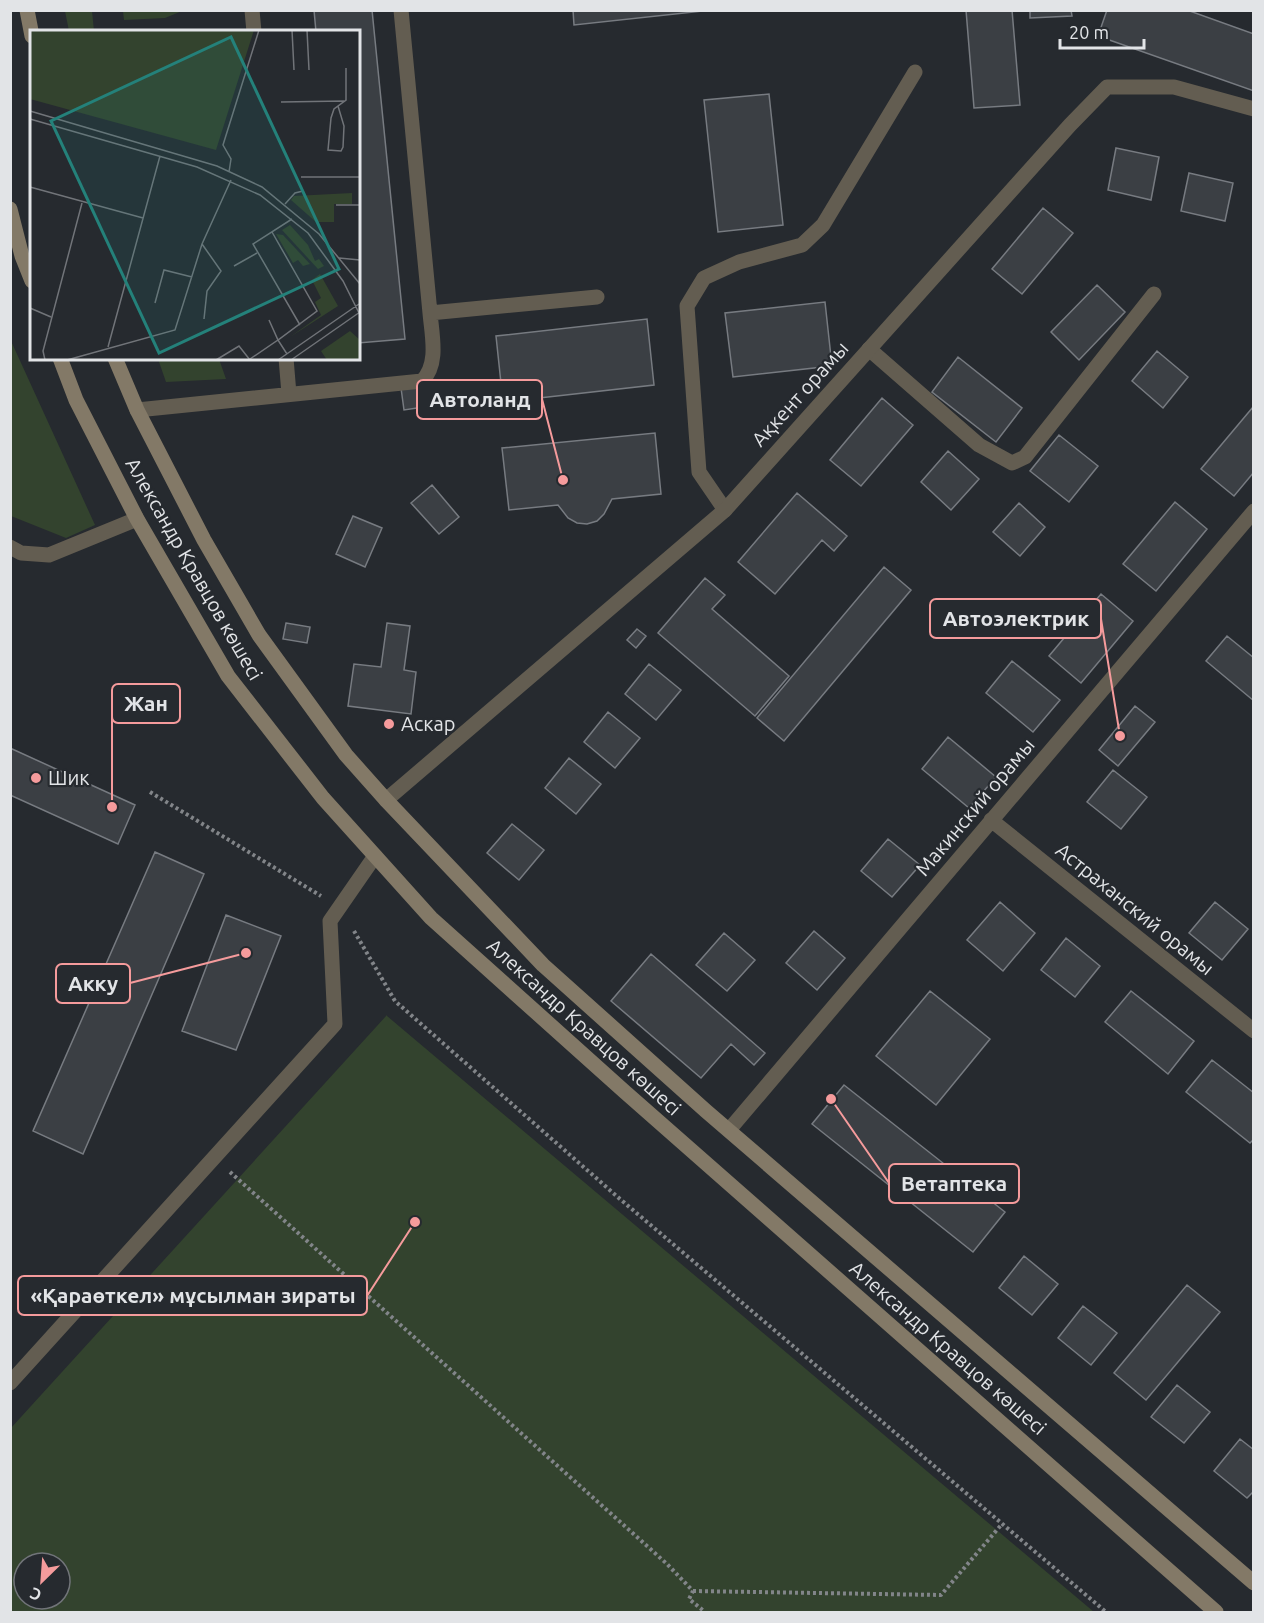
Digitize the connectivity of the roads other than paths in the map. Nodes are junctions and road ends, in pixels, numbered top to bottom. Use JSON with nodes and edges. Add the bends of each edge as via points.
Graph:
{"nodes":[{"id":1,"x":27,"y":10,"type":"edge"},
{"id":2,"x":252,"y":10,"type":"edge"},
{"id":3,"x":400,"y":10,"type":"edge"},
{"id":4,"x":31,"y":30,"type":"edge"},
{"id":5,"x":254,"y":30,"type":"edge"},
{"id":6,"x":915,"y":72,"type":"dead end"},
{"id":7,"x":1254,"y":109,"type":"edge"},
{"id":8,"x":10,"y":209,"type":"edge"},
{"id":9,"x":30,"y":277,"type":"edge"},
{"id":10,"x":1154,"y":294,"type":"dead end"},
{"id":11,"x":597,"y":297,"type":"dead end"},
{"id":12,"x":430,"y":313,"type":"junction"},
{"id":13,"x":869,"y":349,"type":"junction"},
{"id":14,"x":61,"y":360,"type":"edge"},
{"id":15,"x":115,"y":360,"type":"edge"},
{"id":16,"x":286,"y":360,"type":"edge"},
{"id":17,"x":290,"y":394,"type":"junction"},
{"id":18,"x":137,"y":410,"type":"junction"},
{"id":19,"x":725,"y":510,"type":"junction"},
{"id":20,"x":1254,"y":511,"type":"edge"},
{"id":21,"x":137,"y":519,"type":"junction"},
{"id":22,"x":10,"y":547,"type":"edge"},
{"id":23,"x":386,"y":800,"type":"junction"},
{"id":24,"x":991,"y":820,"type":"junction"},
{"id":25,"x":375,"y":856,"type":"junction"},
{"id":26,"x":1254,"y":1031,"type":"edge"},
{"id":27,"x":729,"y":1130,"type":"junction"},
{"id":28,"x":10,"y":1383,"type":"edge"},
{"id":29,"x":1254,"y":1583,"type":"edge"},
{"id":30,"x":1216,"y":1612,"type":"edge"}],
"edges":[{"from":1,"to":4,"type":"main road"},
{"from":2,"to":5,"type":"street"},
{"from":3,"to":12,"type":"street"},
{"from":6,"to":19,"type":"street","via":[[823,225],[802,245],[739,262],[704,278],[687,306],[699,472]]},
{"from":7,"to":13,"type":"street","name":"Ақкент орамы","via":[[1174,87],[1107,87]]},
{"from":8,"to":9,"type":"main road"},
{"from":10,"to":13,"type":"street","via":[[1025,458],[1012,463],[979,445]]},
{"from":11,"to":12,"type":"street"},
{"from":12,"to":17,"type":"street","via":[[431,372],[422,381]]},
{"from":13,"to":19,"type":"street","name":"Ақкент орамы"},
{"from":14,"to":21,"type":"main road","name":"Александр Кравцов көшесі","via":[[76,400]]},
{"from":15,"to":18,"type":"main road","name":"Александр Кравцов көшесі"},
{"from":16,"to":17,"type":"street"},
{"from":17,"to":18,"type":"street"},
{"from":18,"to":23,"type":"main road","name":"Александр Кравцов көшесі","via":[[204,540],[259,635],[346,755]]},
{"from":19,"to":23,"type":"street","name":"Ақкент орамы"},
{"from":20,"to":24,"type":"street","name":"Макинский орамы"},
{"from":21,"to":22,"type":"street","via":[[49,555],[21,553]]},
{"from":21,"to":25,"type":"main road","name":"Александр Кравцов көшесі","via":[[228,676],[323,798]]},
{"from":23,"to":27,"type":"main road","name":"Александр Кравцов көшесі","via":[[543,965]]},
{"from":24,"to":26,"type":"street","name":"Астраханский орамы"},
{"from":24,"to":27,"type":"street","name":"Макинский орамы"},
{"from":25,"to":28,"type":"street","via":[[330,921],[335,1024]]},
{"from":25,"to":30,"type":"main road","name":"Александр Кравцов көшесі","via":[[431,918]]},
{"from":27,"to":29,"type":"main road","name":"Александр Кравцов көшесі"}]}
